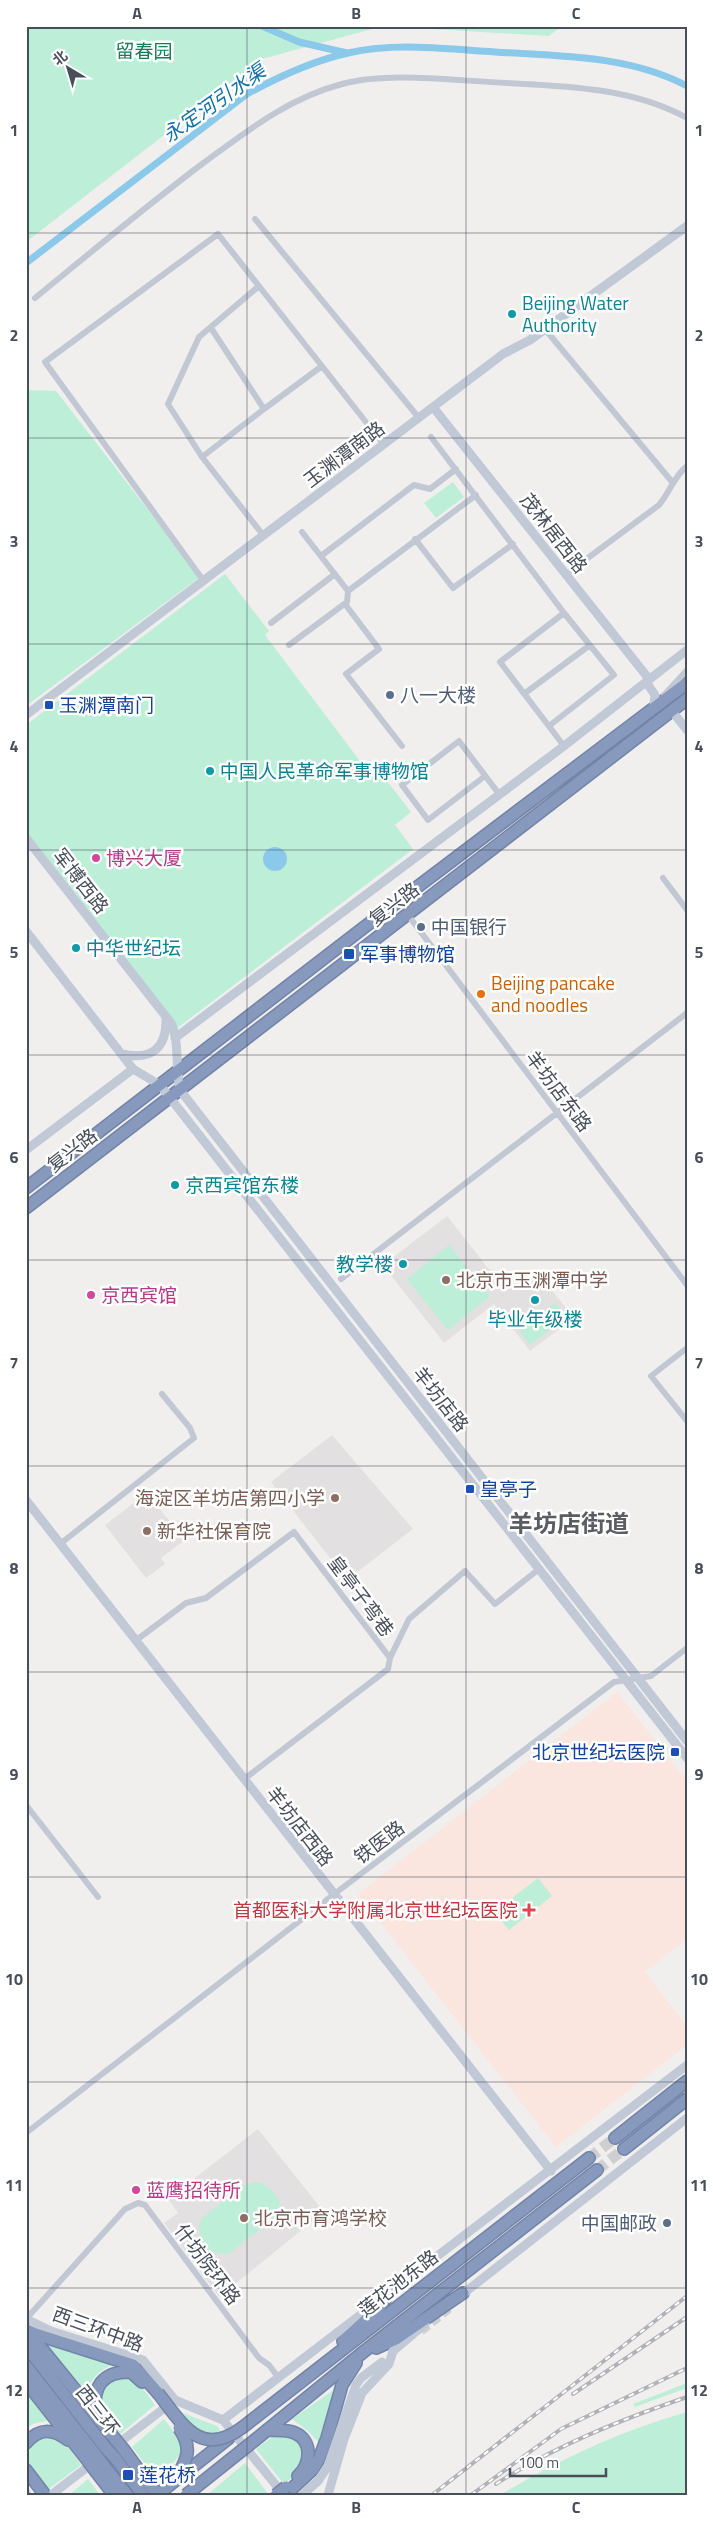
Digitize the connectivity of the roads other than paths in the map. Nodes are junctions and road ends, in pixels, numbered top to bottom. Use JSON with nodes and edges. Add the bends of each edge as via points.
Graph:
{"nodes":[{"id":1,"x":687,"y":118,"type":"edge"},
{"id":2,"x":255,"y":219,"type":"dead end"},
{"id":3,"x":687,"y":226,"type":"edge"},
{"id":4,"x":259,"y":286,"type":"junction"},
{"id":5,"x":34,"y":298,"type":"dead end"},
{"id":6,"x":210,"y":328,"type":"junction"},
{"id":7,"x":544,"y":328,"type":"junction"},
{"id":8,"x":322,"y":366,"type":"junction"},
{"id":9,"x":433,"y":408,"type":"junction"},
{"id":10,"x":264,"y":409,"type":"junction"},
{"id":11,"x":419,"y":418,"type":"junction"},
{"id":12,"x":431,"y":436,"type":"dead end"},
{"id":13,"x":384,"y":445,"type":"junction"},
{"id":14,"x":202,"y":457,"type":"junction"},
{"id":15,"x":687,"y":466,"type":"edge"},
{"id":16,"x":456,"y":470,"type":"junction"},
{"id":17,"x":673,"y":483,"type":"junction"},
{"id":18,"x":476,"y":495,"type":"junction"},
{"id":19,"x":302,"y":532,"type":"dead end"},
{"id":20,"x":262,"y":535,"type":"junction"},
{"id":21,"x":415,"y":539,"type":"junction"},
{"id":22,"x":513,"y":544,"type":"junction"},
{"id":23,"x":321,"y":556,"type":"junction"},
{"id":24,"x":335,"y":574,"type":"junction"},
{"id":25,"x":565,"y":574,"type":"junction"},
{"id":26,"x":203,"y":580,"type":"junction"},
{"id":27,"x":348,"y":591,"type":"junction"},
{"id":28,"x":345,"y":604,"type":"junction"},
{"id":29,"x":564,"y":613,"type":"junction"},
{"id":30,"x":271,"y":623,"type":"dead end"},
{"id":31,"x":289,"y":645,"type":"dead end"},
{"id":32,"x":590,"y":645,"type":"junction"},
{"id":33,"x":687,"y":650,"type":"edge"},
{"id":34,"x":687,"y":670,"type":"edge"},
{"id":35,"x":687,"y":678,"type":"edge"},
{"id":36,"x":647,"y":680,"type":"junction"},
{"id":37,"x":687,"y":683,"type":"edge"},
{"id":38,"x":524,"y":694,"type":"junction"},
{"id":39,"x":669,"y":697,"type":"junction"},
{"id":40,"x":654,"y":704,"type":"junction"},
{"id":41,"x":682,"y":706,"type":"edge"},
{"id":42,"x":26,"y":715,"type":"edge"},
{"id":43,"x":685,"y":724,"type":"edge"},
{"id":44,"x":549,"y":726,"type":"junction"},
{"id":45,"x":632,"y":726,"type":"junction"},
{"id":46,"x":402,"y":746,"type":"dead end"},
{"id":47,"x":564,"y":746,"type":"junction"},
{"id":48,"x":485,"y":776,"type":"junction"},
{"id":49,"x":500,"y":794,"type":"junction"},
{"id":50,"x":26,"y":838,"type":"edge"},
{"id":51,"x":663,"y":878,"type":"dead end"},
{"id":52,"x":687,"y":910,"type":"edge"},
{"id":53,"x":408,"y":914,"type":"junction"},
{"id":54,"x":26,"y":931,"type":"edge"},
{"id":55,"x":687,"y":1013,"type":"edge"},
{"id":56,"x":166,"y":1016,"type":"junction"},
{"id":57,"x":175,"y":1038,"type":"junction"},
{"id":58,"x":122,"y":1054,"type":"junction"},
{"id":59,"x":133,"y":1069,"type":"junction"},
{"id":60,"x":176,"y":1073,"type":"junction"},
{"id":61,"x":160,"y":1085,"type":"junction"},
{"id":62,"x":180,"y":1090,"type":"junction"},
{"id":63,"x":170,"y":1097,"type":"junction"},
{"id":64,"x":557,"y":1113,"type":"junction"},
{"id":65,"x":26,"y":1150,"type":"edge"},
{"id":66,"x":26,"y":1188,"type":"edge"},
{"id":67,"x":26,"y":1208,"type":"edge"},
{"id":68,"x":341,"y":1279,"type":"dead end"},
{"id":69,"x":687,"y":1285,"type":"edge"},
{"id":70,"x":687,"y":1348,"type":"edge"},
{"id":71,"x":162,"y":1394,"type":"dead end"},
{"id":72,"x":687,"y":1422,"type":"edge"},
{"id":73,"x":26,"y":1500,"type":"edge"},
{"id":74,"x":60,"y":1544,"type":"junction"},
{"id":75,"x":539,"y":1569,"type":"junction"},
{"id":76,"x":135,"y":1641,"type":"junction"},
{"id":77,"x":687,"y":1648,"type":"edge"},
{"id":78,"x":390,"y":1658,"type":"junction"},
{"id":79,"x":638,"y":1678,"type":"junction"},
{"id":80,"x":627,"y":1680,"type":"junction"},
{"id":81,"x":687,"y":1741,"type":"edge"},
{"id":82,"x":687,"y":1758,"type":"edge"},
{"id":83,"x":244,"y":1780,"type":"junction"},
{"id":84,"x":26,"y":1805,"type":"edge"},
{"id":85,"x":333,"y":1895,"type":"junction"},
{"id":86,"x":98,"y":1897,"type":"dead end"},
{"id":87,"x":687,"y":2065,"type":"edge"},
{"id":88,"x":687,"y":2081,"type":"edge"},
{"id":89,"x":687,"y":2099,"type":"edge"},
{"id":90,"x":687,"y":2118,"type":"edge"},
{"id":91,"x":26,"y":2133,"type":"edge"},
{"id":92,"x":615,"y":2138,"type":"tunnel mouth"},
{"id":93,"x":624,"y":2149,"type":"tunnel mouth"},
{"id":94,"x":589,"y":2158,"type":"tunnel mouth"},
{"id":95,"x":598,"y":2170,"type":"tunnel mouth"},
{"id":96,"x":551,"y":2171,"type":"junction"},
{"id":97,"x":463,"y":2293,"type":"junction"},
{"id":98,"x":387,"y":2296,"type":"junction"},
{"id":99,"x":26,"y":2319,"type":"edge"},
{"id":100,"x":28,"y":2332,"type":"edge"},
{"id":101,"x":26,"y":2346,"type":"edge"},
{"id":102,"x":362,"y":2353,"type":"junction"},
{"id":103,"x":334,"y":2355,"type":"junction"},
{"id":104,"x":382,"y":2362,"type":"dead end"},
{"id":105,"x":26,"y":2366,"type":"edge"},
{"id":106,"x":278,"y":2377,"type":"junction"},
{"id":107,"x":26,"y":2382,"type":"edge"},
{"id":108,"x":156,"y":2395,"type":"junction"},
{"id":109,"x":175,"y":2400,"type":"junction"},
{"id":110,"x":96,"y":2416,"type":"junction"},
{"id":111,"x":223,"y":2420,"type":"junction"},
{"id":112,"x":267,"y":2430,"type":"junction"},
{"id":113,"x":341,"y":2437,"type":"junction"},
{"id":114,"x":229,"y":2438,"type":"junction"},
{"id":115,"x":26,"y":2443,"type":"edge"},
{"id":116,"x":76,"y":2445,"type":"junction"},
{"id":117,"x":92,"y":2458,"type":"junction"},
{"id":118,"x":26,"y":2470,"type":"edge"},
{"id":119,"x":101,"y":2470,"type":"junction"},
{"id":120,"x":26,"y":2478,"type":"edge"},
{"id":121,"x":175,"y":2482,"type":"junction"},
{"id":122,"x":286,"y":2492,"type":"edge"},
{"id":123,"x":43,"y":2494,"type":"edge"},
{"id":124,"x":114,"y":2495,"type":"edge"},
{"id":125,"x":128,"y":2495,"type":"edge"},
{"id":126,"x":143,"y":2495,"type":"edge"},
{"id":127,"x":158,"y":2495,"type":"edge"},
{"id":128,"x":186,"y":2495,"type":"edge"},
{"id":129,"x":276,"y":2495,"type":"edge"},
{"id":130,"x":302,"y":2495,"type":"edge"},
{"id":131,"x":328,"y":2495,"type":"edge"}],
"edges":[{"from":1,"to":5,"type":"street","via":[[645,101],[603,90],[389,78],[342,84],[302,97],[262,120],[131,218]]},
{"from":2,"to":11,"type":"street"},
{"from":3,"to":7,"type":"street","name":"玉渊潭南路"},
{"from":4,"to":6,"type":"street"},
{"from":4,"to":8,"type":"street"},
{"from":4,"to":26,"type":"street","via":[[218,234],[45,362]]},
{"from":6,"to":10,"type":"street"},
{"from":6,"to":14,"type":"street","via":[[199,338],[168,404]]},
{"from":7,"to":9,"type":"street","name":"玉渊潭南路","via":[[502,354]]},
{"from":7,"to":17,"type":"street"},
{"from":8,"to":10,"type":"street"},
{"from":8,"to":13,"type":"street"},
{"from":9,"to":11,"type":"street","name":"玉渊潭南路"},
{"from":9,"to":25,"type":"street","name":"茂林居西路"},
{"from":10,"to":14,"type":"street"},
{"from":11,"to":13,"type":"street","name":"玉渊潭南路"},
{"from":12,"to":16,"type":"street"},
{"from":13,"to":20,"type":"street","name":"玉渊潭南路"},
{"from":14,"to":20,"type":"street"},
{"from":15,"to":17,"type":"street"},
{"from":16,"to":18,"type":"street"},
{"from":16,"to":23,"type":"street","via":[[430,489],[414,486]]},
{"from":17,"to":25,"type":"street","via":[[659,505]]},
{"from":18,"to":21,"type":"street"},
{"from":18,"to":22,"type":"street"},
{"from":19,"to":23,"type":"street"},
{"from":20,"to":26,"type":"street","name":"玉渊潭南路"},
{"from":21,"to":22,"type":"street","via":[[453,588]]},
{"from":21,"to":27,"type":"street"},
{"from":22,"to":29,"type":"street"},
{"from":23,"to":24,"type":"street"},
{"from":24,"to":27,"type":"street"},
{"from":24,"to":30,"type":"street"},
{"from":25,"to":36,"type":"street","name":"茂林居西路"},
{"from":26,"to":42,"type":"street","name":"玉渊潭南路"},
{"from":27,"to":28,"type":"street"},
{"from":28,"to":31,"type":"street"},
{"from":28,"to":46,"type":"street","via":[[379,649],[346,674]]},
{"from":29,"to":32,"type":"street"},
{"from":29,"to":38,"type":"street","via":[[500,662]]},
{"from":32,"to":38,"type":"street"},
{"from":32,"to":44,"type":"street","via":[[614,675]]},
{"from":33,"to":36,"type":"street","name":"复兴路"},
{"from":34,"to":40,"type":"street"},
{"from":35,"to":39,"type":"street"},
{"from":36,"to":40,"type":"street","name":"茂林居西路","via":[[655,695]]},
{"from":36,"to":47,"type":"street","name":"复兴路"},
{"from":37,"to":39,"type":"highway","name":"复兴路"},
{"from":38,"to":44,"type":"street"},
{"from":39,"to":45,"type":"highway","name":"复兴路"},
{"from":40,"to":45,"type":"street"},
{"from":41,"to":43,"type":"street"},
{"from":41,"to":53,"type":"highway","name":"复兴路"},
{"from":44,"to":47,"type":"street"},
{"from":45,"to":60,"type":"highway","name":"复兴路"},
{"from":47,"to":49,"type":"street","name":"复兴路"},
{"from":48,"to":48,"type":"street","via":[[459,741],[402,785],[428,820]]},
{"from":48,"to":49,"type":"street"},
{"from":49,"to":57,"type":"street","name":"复兴路"},
{"from":50,"to":56,"type":"street","name":"军博西路"},
{"from":51,"to":52,"type":"street"},
{"from":53,"to":62,"type":"highway","name":"复兴路"},
{"from":53,"to":64,"type":"street","name":"羊坊店东路"},
{"from":54,"to":58,"type":"street"},
{"from":55,"to":64,"type":"street"},
{"from":56,"to":57,"type":"street","name":"军博西路"},
{"from":56,"to":58,"type":"street","via":[[166,1031],[158,1048],[141,1057]]},
{"from":57,"to":60,"type":"street","name":"军博西路"},
{"from":58,"to":59,"type":"street"},
{"from":59,"to":61,"type":"street"},
{"from":59,"to":65,"type":"street","name":"复兴路"},
{"from":60,"to":61,"type":"highway","name":"复兴路"},
{"from":60,"to":62,"type":"street","name":"羊坊店路"},
{"from":61,"to":63,"type":"street","name":"羊坊店路"},
{"from":61,"to":66,"type":"highway","name":"复兴路"},
{"from":62,"to":63,"type":"highway","name":"复兴路"},
{"from":62,"to":79,"type":"street","name":"羊坊店路"},
{"from":63,"to":67,"type":"highway","name":"复兴路"},
{"from":63,"to":75,"type":"street","name":"羊坊店路"},
{"from":64,"to":68,"type":"street"},
{"from":64,"to":69,"type":"street","name":"羊坊店东路"},
{"from":70,"to":72,"type":"street","via":[[651,1376]]},
{"from":71,"to":74,"type":"street","via":[[190,1428],[194,1438]]},
{"from":73,"to":74,"type":"street","name":"羊坊店西路"},
{"from":74,"to":76,"type":"street","name":"羊坊店西路"},
{"from":75,"to":78,"type":"street","name":"皇亭子弯巷","via":[[496,1604],[465,1571],[409,1620]]},
{"from":75,"to":80,"type":"street","name":"羊坊店路"},
{"from":76,"to":78,"type":"street","name":"皇亭子弯巷","via":[[186,1603],[206,1598],[294,1532]]},
{"from":76,"to":83,"type":"street","name":"羊坊店西路"},
{"from":77,"to":79,"type":"street","name":"铁医路","via":[[651,1676]]},
{"from":78,"to":83,"type":"street","via":[[388,1669]]},
{"from":79,"to":80,"type":"street","name":"铁医路"},
{"from":79,"to":81,"type":"street","name":"羊坊店路"},
{"from":80,"to":82,"type":"street","name":"羊坊店路"},
{"from":80,"to":85,"type":"street","name":"铁医路","via":[[614,1682]]},
{"from":83,"to":85,"type":"street","name":"羊坊店西路"},
{"from":84,"to":86,"type":"street"},
{"from":85,"to":91,"type":"street","name":"铁医路"},
{"from":85,"to":96,"type":"street","name":"羊坊店西路"},
{"from":87,"to":96,"type":"street","name":"莲花池东路"},
{"from":88,"to":92,"type":"highway"},
{"from":89,"to":93,"type":"highway"},
{"from":90,"to":97,"type":"street"},
{"from":94,"to":103,"type":"highway","name":"莲花池东路"},
{"from":95,"to":102,"type":"highway","name":"莲花池东路"},
{"from":96,"to":98,"type":"street","name":"莲花池东路"},
{"from":97,"to":102,"type":"highway","via":[[396,2339]]},
{"from":97,"to":113,"type":"street","via":[[393,2351],[389,2364],[362,2393]]},
{"from":98,"to":103,"type":"highway","via":[[379,2308],[348,2334]]},
{"from":98,"to":106,"type":"street","name":"莲花池东路"},
{"from":99,"to":106,"type":"street","name":"什坊院环路","via":[[125,2210],[138,2203],[145,2205],[259,2358]]},
{"from":99,"to":109,"type":"street","name":"西三环中路","via":[[51,2331],[143,2360]]},
{"from":100,"to":108,"type":"highway","via":[[133,2364]]},
{"from":100,"to":110,"type":"highway"},
{"from":101,"to":126,"type":"highway","name":"西三环","bridge":true},
{"from":102,"to":112,"type":"highway","name":"莲花池东路"},
{"from":102,"to":122,"type":"highway","via":[[342,2385],[319,2459],[313,2469]]},
{"from":103,"to":114,"type":"highway","name":"莲花池东路","bridge":true},
{"from":104,"to":113,"type":"street","via":[[356,2385]]},
{"from":105,"to":117,"type":"highway","name":"西三环"},
{"from":106,"to":111,"type":"street","name":"莲花池东路"},
{"from":107,"to":116,"type":"highway"},
{"from":108,"to":110,"type":"highway","via":[[131,2372],[118,2372],[106,2377],[96,2388]]},
{"from":108,"to":114,"type":"highway","bridge":true,"via":[[192,2434],[210,2440]]},
{"from":108,"to":121,"type":"highway","bridge":true,"via":[[187,2440],[186,2460]]},
{"from":109,"to":111,"type":"street","name":"西三环中路"},
{"from":109,"to":123,"type":"street"},
{"from":110,"to":127,"type":"highway","bridge":true},
{"from":111,"to":122,"type":"street","name":"西三环中路"},
{"from":112,"to":122,"type":"highway","via":[[296,2433],[308,2447],[307,2464]]},
{"from":112,"to":128,"type":"highway","name":"莲花池东路","bridge":true},
{"from":113,"to":130,"type":"street","via":[[318,2481]]},
{"from":113,"to":131,"type":"street"},
{"from":114,"to":121,"type":"highway","name":"莲花池东路"},
{"from":115,"to":116,"type":"highway","via":[[46,2430],[60,2433]]},
{"from":116,"to":117,"type":"highway"},
{"from":117,"to":119,"type":"highway","bridge":true},
{"from":118,"to":123,"type":"highway"},
{"from":119,"to":124,"type":"highway"},
{"from":119,"to":125,"type":"highway","name":"西三环"},
{"from":120,"to":123,"type":"highway"},
{"from":121,"to":127,"type":"highway","name":"莲花池东路"},
{"from":122,"to":129,"type":"highway","bridge":true}]}
